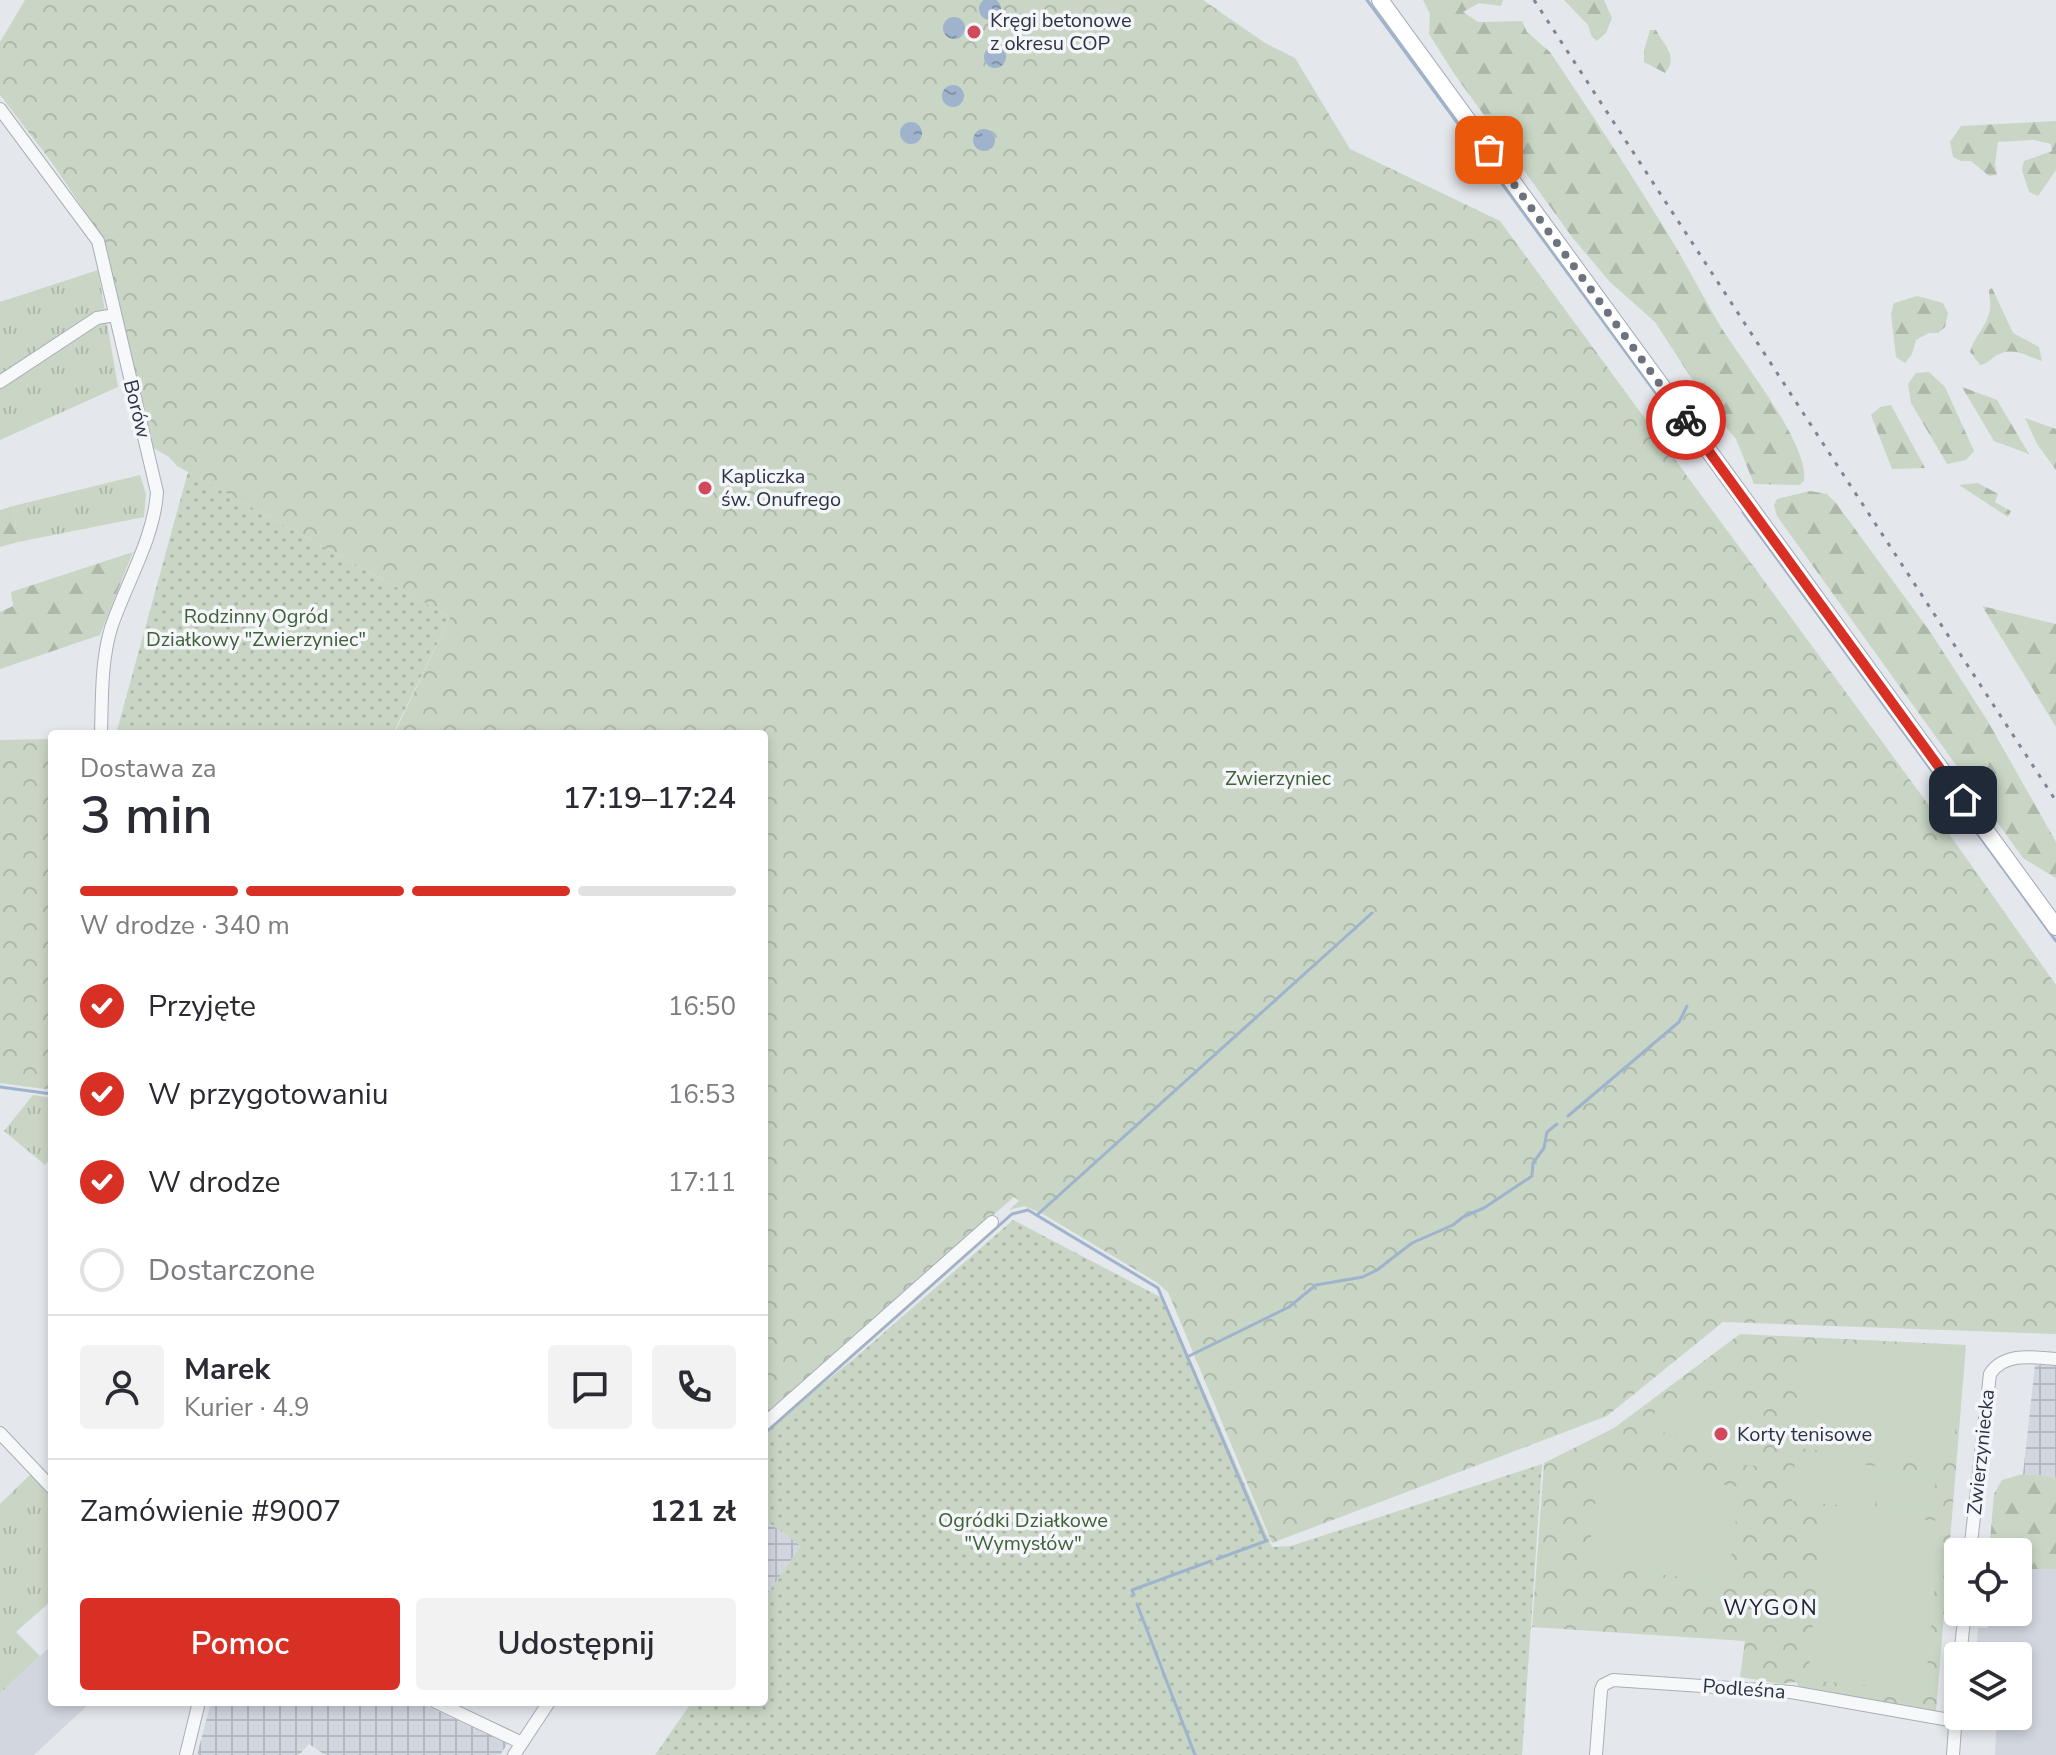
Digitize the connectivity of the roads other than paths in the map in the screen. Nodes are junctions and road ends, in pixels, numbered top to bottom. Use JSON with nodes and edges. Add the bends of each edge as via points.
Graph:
{"nodes":[{"id":1,"x":1380,"y":0,"type":"edge"},
{"id":2,"x":0,"y":109,"type":"edge"},
{"id":3,"x":115,"y":315,"type":"junction"},
{"id":4,"x":0,"y":382,"type":"edge"},
{"id":5,"x":101,"y":730,"type":"edge"},
{"id":6,"x":2056,"y":927,"type":"edge"},
{"id":7,"x":992,"y":1222,"type":"dead end"},
{"id":8,"x":2056,"y":1359,"type":"edge"},
{"id":9,"x":768,"y":1420,"type":"edge"},
{"id":10,"x":0,"y":1433,"type":"edge"},
{"id":11,"x":48,"y":1484,"type":"edge"},
{"id":12,"x":1971,"y":1538,"type":"edge"},
{"id":13,"x":198,"y":1706,"type":"edge"},
{"id":14,"x":444,"y":1706,"type":"edge"},
{"id":15,"x":546,"y":1706,"type":"edge"},
{"id":16,"x":1944,"y":1719,"type":"edge"},
{"id":17,"x":1954,"y":1730,"type":"edge"},
{"id":18,"x":522,"y":1743,"type":"junction"},
{"id":19,"x":186,"y":1755,"type":"edge"},
{"id":20,"x":514,"y":1755,"type":"edge"},
{"id":21,"x":1596,"y":1755,"type":"edge"},
{"id":22,"x":1953,"y":1755,"type":"edge"}],
"edges":[{"from":1,"to":6,"type":"main road"},
{"from":2,"to":3,"type":"street","name":"Borów","via":[[96,237]]},
{"from":3,"to":4,"type":"street","via":[[97,318]]},
{"from":3,"to":5,"type":"street","name":"Borów","via":[[157,492],[150,530],[110,633]]},
{"from":7,"to":9,"type":"street"},
{"from":8,"to":12,"type":"street","name":"Zwierzyniecka","via":[[2025,1357],[1995,1366],[1988,1383]]},
{"from":10,"to":11,"type":"street"},
{"from":13,"to":19,"type":"street"},
{"from":14,"to":18,"type":"street"},
{"from":15,"to":18,"type":"street"},
{"from":16,"to":21,"type":"street","name":"Podleśna","via":[[1791,1692],[1613,1680],[1601,1690]]},
{"from":17,"to":22,"type":"street"},
{"from":18,"to":20,"type":"street"}]}
